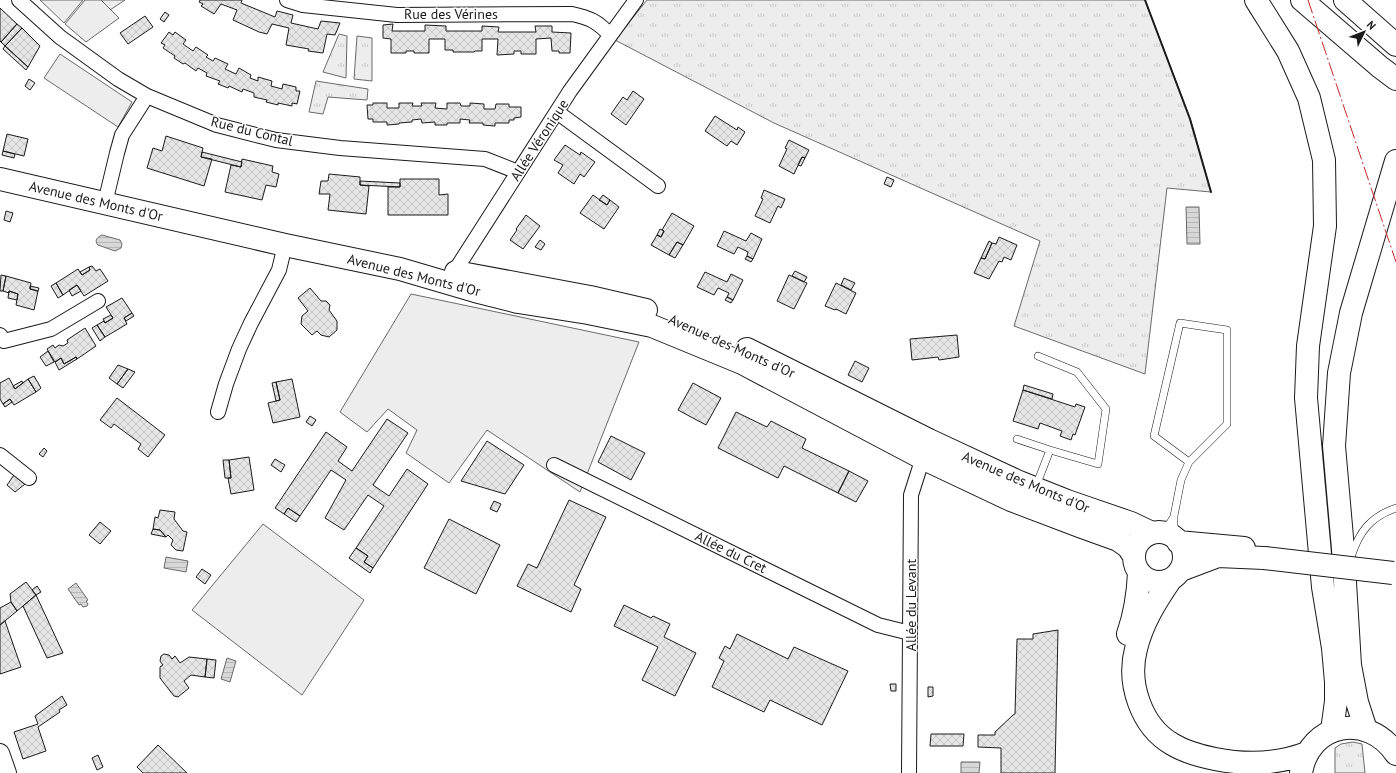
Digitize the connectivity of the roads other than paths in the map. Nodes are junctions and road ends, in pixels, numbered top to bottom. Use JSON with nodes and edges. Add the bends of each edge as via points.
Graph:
{"nodes":[{"id":1,"x":19,"y":0,"type":"edge"},
{"id":2,"x":287,"y":0,"type":"edge"},
{"id":3,"x":636,"y":0,"type":"edge"},
{"id":4,"x":1256,"y":0,"type":"edge"},
{"id":5,"x":1302,"y":0,"type":"edge"},
{"id":6,"x":1345,"y":0,"type":"edge"},
{"id":7,"x":610,"y":35,"type":"junction"},
{"id":8,"x":1396,"y":45,"type":"edge"},
{"id":9,"x":1396,"y":79,"type":"edge"},
{"id":10,"x":147,"y":96,"type":"junction"},
{"id":11,"x":557,"y":112,"type":"junction"},
{"id":12,"x":1396,"y":161,"type":"edge"},
{"id":13,"x":518,"y":172,"type":"junction"},
{"id":14,"x":0,"y":179,"type":"edge"},
{"id":15,"x":658,"y":186,"type":"dead end"},
{"id":16,"x":105,"y":203,"type":"junction"},
{"id":17,"x":285,"y":245,"type":"junction"},
{"id":18,"x":451,"y":277,"type":"junction"},
{"id":19,"x":98,"y":301,"type":"dead end"},
{"id":20,"x":0,"y":335,"type":"edge"},
{"id":21,"x":1038,"y":356,"type":"dead end"},
{"id":22,"x":218,"y":412,"type":"dead end"},
{"id":23,"x":1017,"y":439,"type":"dead end"},
{"id":24,"x":926,"y":449,"type":"junction"},
{"id":25,"x":1050,"y":450,"type":"junction"},
{"id":26,"x":0,"y":455,"type":"edge"},
{"id":27,"x":1189,"y":462,"type":"junction"},
{"id":28,"x":554,"y":465,"type":"dead end"},
{"id":29,"x":29,"y":478,"type":"dead end"},
{"id":30,"x":1033,"y":498,"type":"junction"},
{"id":31,"x":1396,"y":508,"type":"edge"},
{"id":32,"x":1166,"y":531,"type":"junction"},
{"id":33,"x":1265,"y":553,"type":"junction"},
{"id":34,"x":1136,"y":564,"type":"junction"},
{"id":35,"x":1395,"y":569,"type":"edge"},
{"id":36,"x":1176,"y":574,"type":"junction"},
{"id":37,"x":1345,"y":579,"type":"junction"},
{"id":38,"x":910,"y":633,"type":"junction"},
{"id":39,"x":1332,"y":731,"type":"junction"},
{"id":40,"x":1386,"y":741,"type":"edge"},
{"id":41,"x":0,"y":753,"type":"edge"},
{"id":42,"x":1304,"y":763,"type":"edge"},
{"id":43,"x":7,"y":773,"type":"edge"},
{"id":44,"x":909,"y":773,"type":"edge"},
{"id":45,"x":1234,"y":773,"type":"edge"}],
"edges":[{"from":1,"to":10,"type":"street","name":"Rue du Contal","via":[[60,37],[118,79]]},
{"from":2,"to":7,"type":"street","name":"Rue des Vérines","via":[[302,5],[397,14],[572,14],[590,18]]},
{"from":3,"to":7,"type":"street","name":"Allée Véronique"},
{"from":4,"to":39,"type":"main road","via":[[1288,51],[1309,98],[1324,160],[1325,226],[1308,346],[1306,398],[1323,587],[1336,682]]},
{"from":5,"to":9,"type":"main road"},
{"from":6,"to":8,"type":"main road"},
{"from":7,"to":11,"type":"street","name":"Allée Véronique"},
{"from":10,"to":13,"type":"street","name":"Rue du Contal","via":[[218,125],[276,140],[340,148],[485,159]]},
{"from":10,"to":16,"type":"street","via":[[122,135]]},
{"from":11,"to":13,"type":"street","name":"Allée Véronique"},
{"from":11,"to":15,"type":"street"},
{"from":12,"to":37,"type":"main road","via":[[1351,313],[1339,373],[1334,446]]},
{"from":13,"to":18,"type":"street","name":"Allée Véronique"},
{"from":14,"to":16,"type":"main road","name":"Avenue des Monts d'Or"},
{"from":16,"to":17,"type":"main road","name":"Avenue des Monts d'Or"},
{"from":17,"to":18,"type":"main road","name":"Avenue des Monts d'Or","via":[[392,257]]},
{"from":17,"to":22,"type":"street","via":[[279,270],[251,323],[226,384]]},
{"from":18,"to":24,"type":"main road","name":"Avenue des Monts d'Or","via":[[590,297],[658,313],[747,349]]},
{"from":19,"to":20,"type":"street","via":[[50,329],[4,341]]},
{"from":21,"to":25,"type":"lane","via":[[1077,372],[1106,409],[1098,464]]},
{"from":23,"to":25,"type":"lane"},
{"from":24,"to":30,"type":"main road","name":"Avenue des Monts d'Or"},
{"from":24,"to":38,"type":"street","name":"Allée du Levant","via":[[911,495]]},
{"from":25,"to":30,"type":"lane"},
{"from":26,"to":29,"type":"street"},
{"from":27,"to":27,"type":"lane","via":[[1227,424],[1227,330],[1180,323],[1154,436]]},
{"from":27,"to":32,"type":"lane"},
{"from":28,"to":38,"type":"street","name":"Allée du Cret","via":[[878,625]]},
{"from":30,"to":32,"type":"main road","name":"Avenue des Monts d'Or","via":[[1067,501],[1131,523]]},
{"from":30,"to":34,"type":"main road","name":"Avenue des Monts d'Or","via":[[1082,527],[1118,540],[1128,547]]},
{"from":31,"to":37,"type":"lane","via":[[1369,524],[1357,540]]},
{"from":32,"to":33,"type":"main road","name":"Avenue des Monts d'Or","via":[[1229,548]]},
{"from":32,"to":34,"type":"main road","via":[[1145,536],[1139,542],[1136,548]]},
{"from":32,"to":36,"type":"main road","via":[[1181,547],[1184,558]]},
{"from":33,"to":35,"type":"main road","bridge":true},
{"from":33,"to":36,"type":"main road","via":[[1218,556]]},
{"from":34,"to":36,"type":"main road","via":[[1144,578],[1151,581],[1158,582]]},
{"from":34,"to":45,"type":"main road","via":[[1137,598],[1134,619],[1125,644],[1121,666],[1126,704],[1134,722],[1165,755],[1180,763],[1202,770]]},
{"from":36,"to":42,"type":"main road","via":[[1148,615],[1135,650],[1135,692],[1144,713],[1156,730],[1171,744],[1197,756],[1227,762],[1261,763],[1294,758]]},
{"from":37,"to":40,"type":"main road","via":[[1350,665],[1357,702]]},
{"from":38,"to":44,"type":"street","name":"Allée du Levant"},
{"from":39,"to":40,"type":"main road","via":[[1355,727]]},
{"from":39,"to":42,"type":"main road","via":[[1318,740]]},
{"from":41,"to":43,"type":"street"}]}
